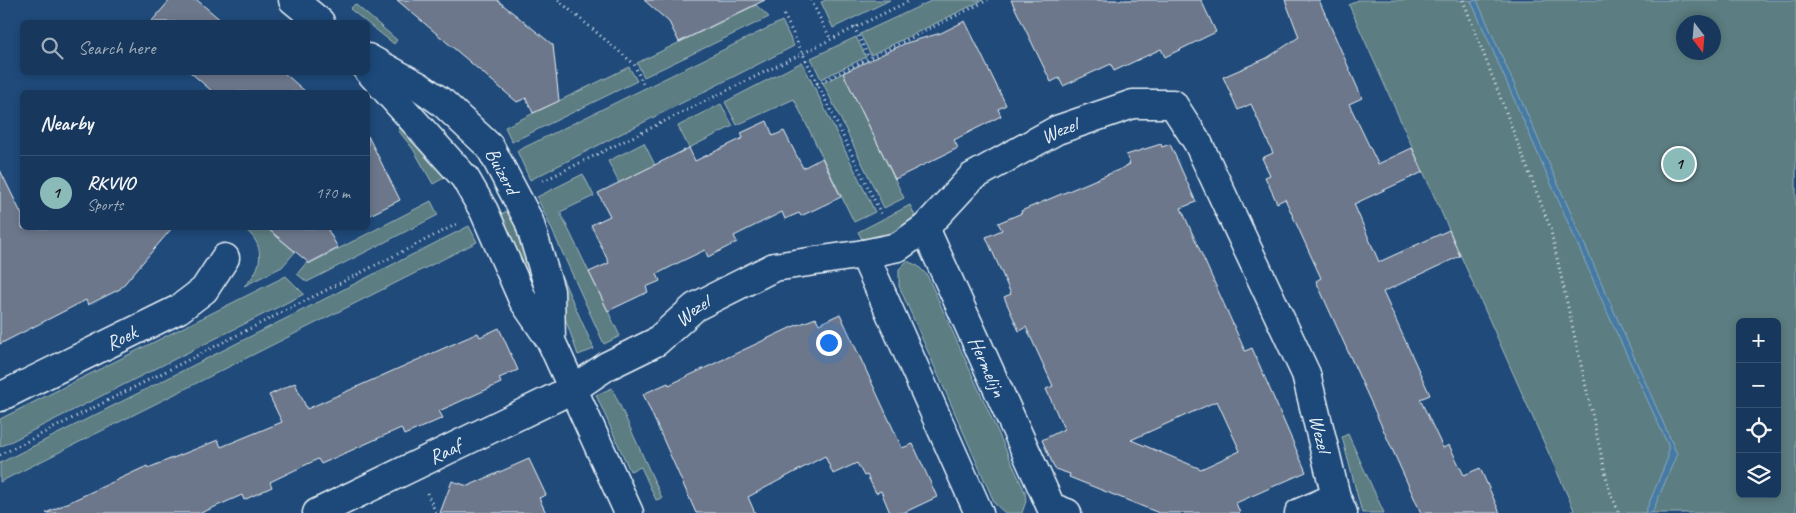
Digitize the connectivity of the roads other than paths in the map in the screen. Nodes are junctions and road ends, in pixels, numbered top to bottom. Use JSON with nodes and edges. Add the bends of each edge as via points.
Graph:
{"nodes":[{"id":1,"x":293,"y":0,"type":"edge"},
{"id":2,"x":318,"y":20,"type":"edge"},
{"id":3,"x":370,"y":59,"type":"edge"},
{"id":4,"x":370,"y":72,"type":"edge"},
{"id":5,"x":925,"y":228,"type":"junction"},
{"id":6,"x":864,"y":254,"type":"junction"},
{"id":7,"x":225,"y":258,"type":"dead end"},
{"id":8,"x":551,"y":341,"type":"junction"},
{"id":9,"x":573,"y":389,"type":"junction"},
{"id":10,"x":0,"y":397,"type":"edge"},
{"id":11,"x":1339,"y":505,"type":"edge"},
{"id":12,"x":1052,"y":511,"type":"edge"},
{"id":13,"x":317,"y":513,"type":"edge"},
{"id":14,"x":629,"y":513,"type":"edge"},
{"id":15,"x":979,"y":513,"type":"edge"},
{"id":16,"x":1299,"y":513,"type":"edge"}],
"edges":[{"from":1,"to":2,"type":"street"},
{"from":3,"to":8,"type":"street","name":"Buizerd","via":[[442,103],[490,147],[529,222],[550,291]]},
{"from":4,"to":8,"type":"street","name":"Buizerd","via":[[460,170],[484,211],[523,300]]},
{"from":5,"to":6,"type":"street","name":"Wezel","via":[[898,247]]},
{"from":5,"to":11,"type":"street","name":"Wezel","via":[[972,177],[1057,130],[1133,104],[1173,104],[1198,143],[1306,374]]},
{"from":5,"to":12,"type":"street","name":"Hermelijn"},
{"from":6,"to":9,"type":"street","name":"Wezel","via":[[774,267],[695,307],[656,342],[607,366]]},
{"from":6,"to":15,"type":"street"},
{"from":7,"to":10,"type":"street","name":"Roek","via":[[204,290],[179,309]]},
{"from":8,"to":9,"type":"street","name":"Buizerd"},
{"from":9,"to":13,"type":"street","name":"Raaf"},
{"from":9,"to":14,"type":"street","name":"Buizerd"},
{"from":11,"to":16,"type":"street"}]}
